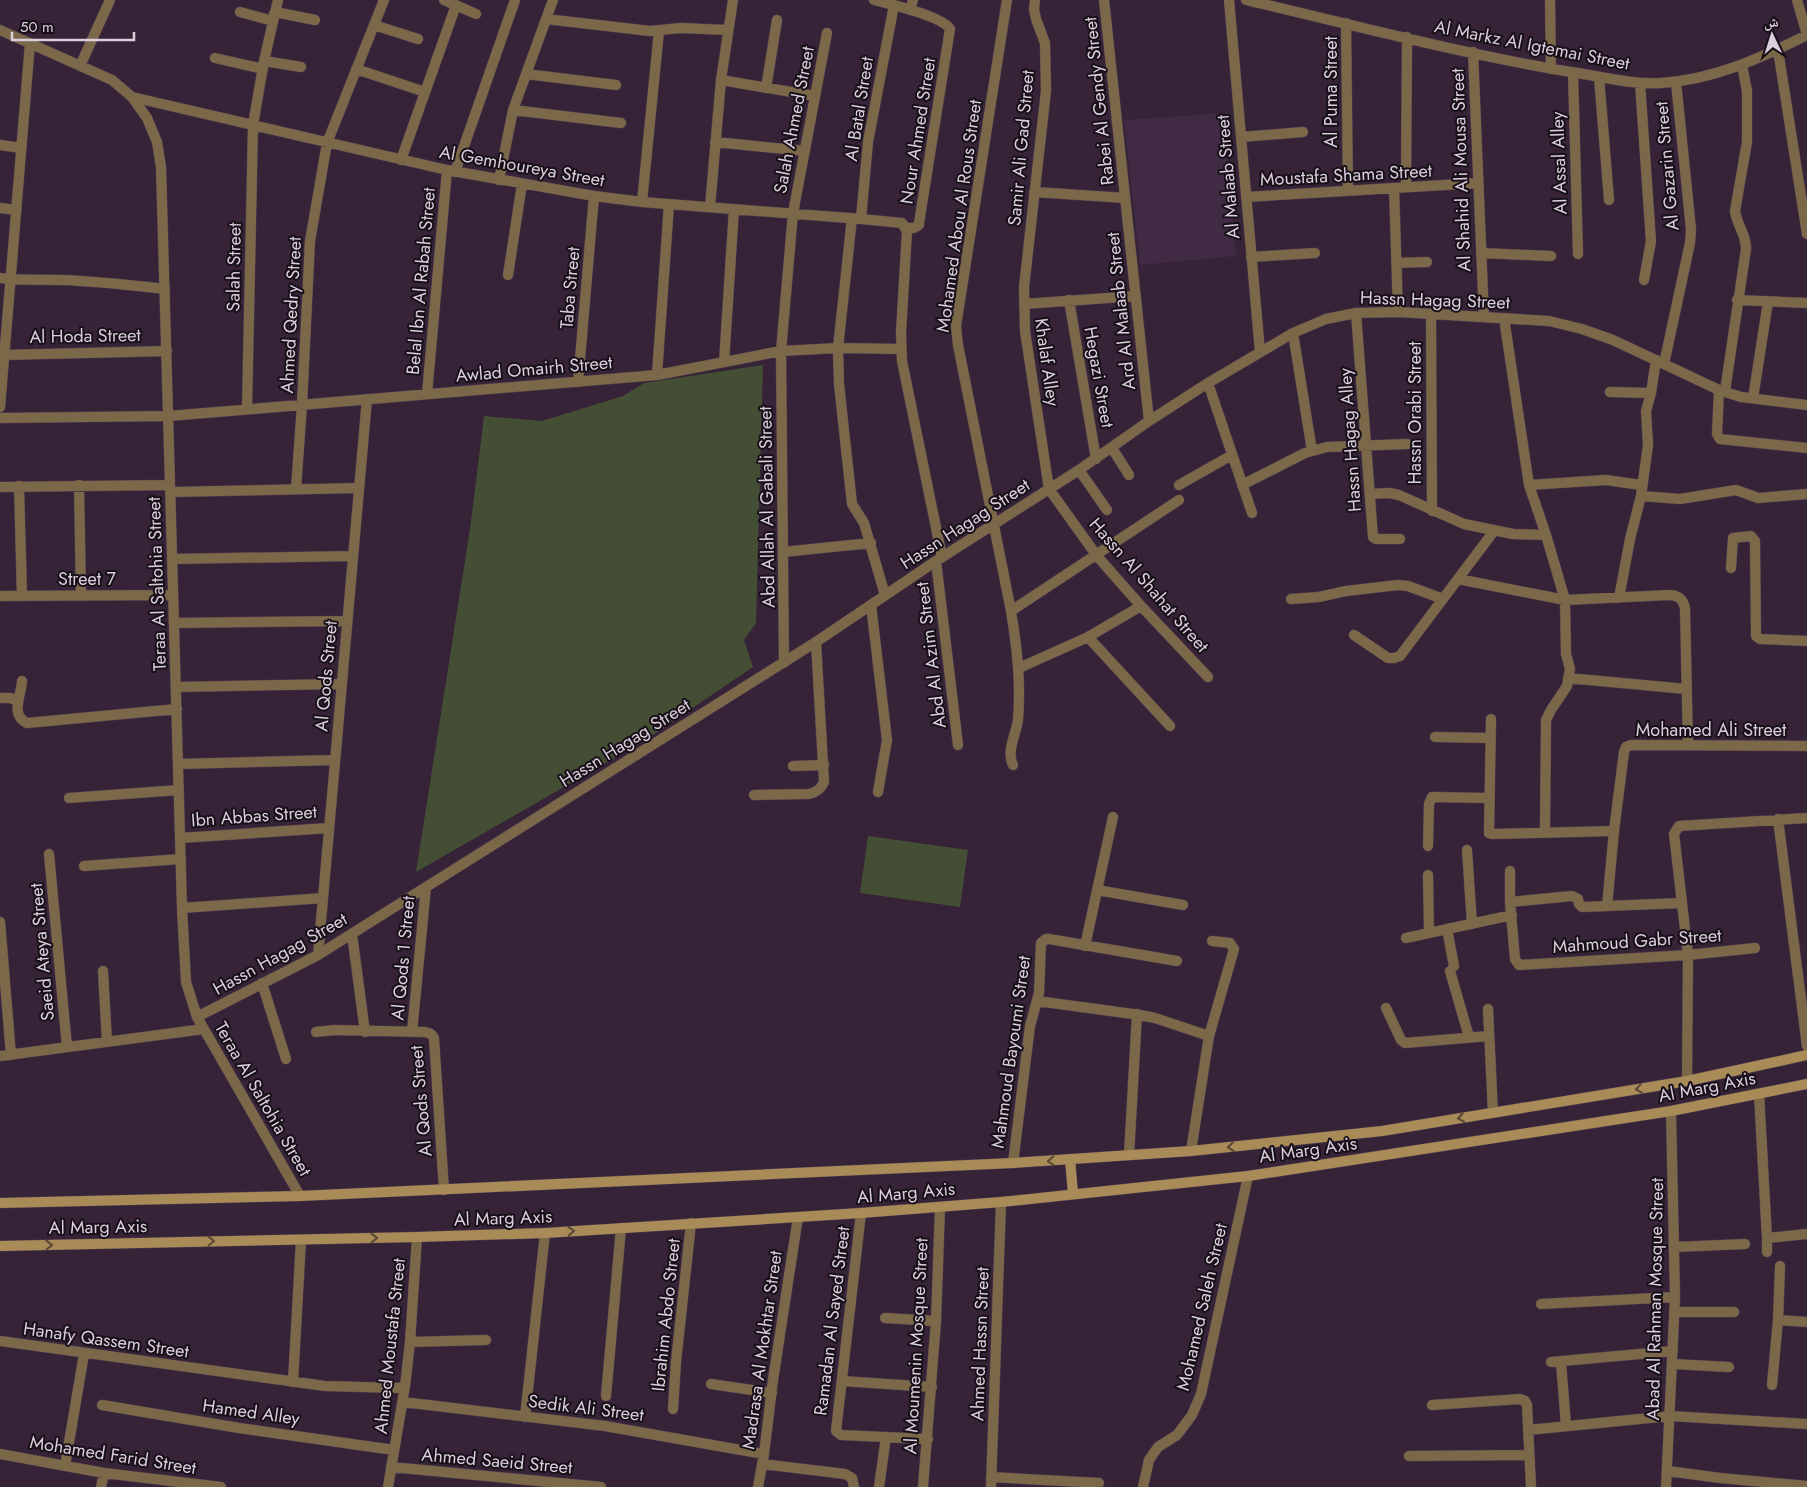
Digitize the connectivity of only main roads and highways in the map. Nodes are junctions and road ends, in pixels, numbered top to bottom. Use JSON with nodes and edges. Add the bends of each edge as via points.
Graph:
{"nodes":[{"id":1,"x":1807,"y":1056,"type":"edge"},
{"id":2,"x":1807,"y":1084,"type":"edge"},
{"id":3,"x":1070,"y":1159,"type":"junction"},
{"id":4,"x":1073,"y":1194,"type":"junction"},
{"id":5,"x":0,"y":1203,"type":"edge"},
{"id":6,"x":0,"y":1246,"type":"edge"}],
"edges":[{"from":1,"to":3,"type":"main road","name":"Al Marg Axis","one_way":true,"via":[[1687,1081],[1382,1131],[1191,1151]]},
{"from":2,"to":4,"type":"main road","name":"Al Marg Axis","via":[[1672,1111],[1248,1176]]},
{"from":3,"to":4,"type":"main road"},
{"from":3,"to":5,"type":"main road","name":"Al Marg Axis","one_way":true,"via":[[300,1196]]},
{"from":6,"to":4,"type":"main road","name":"Al Marg Axis","one_way":true,"via":[[545,1233],[861,1213]]}]}
